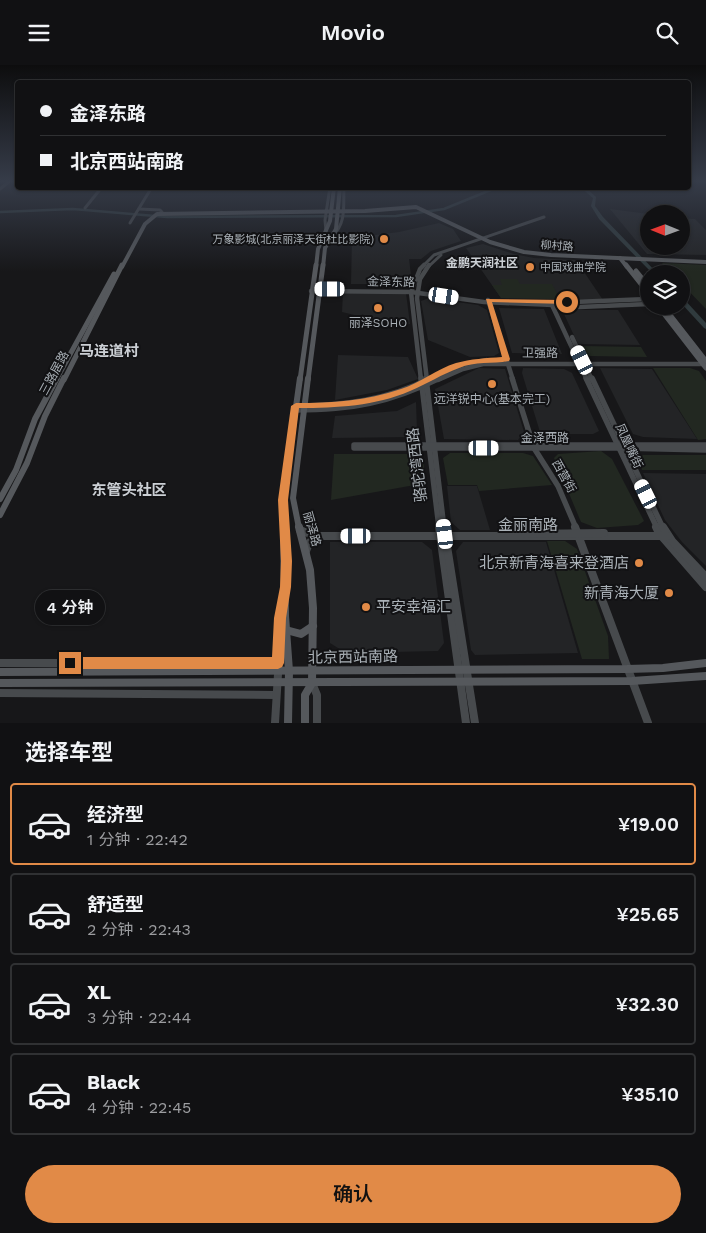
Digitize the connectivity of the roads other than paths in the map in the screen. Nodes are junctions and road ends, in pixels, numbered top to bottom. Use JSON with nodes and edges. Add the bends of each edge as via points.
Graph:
{"nodes":[{"id":1,"x":138,"y":211,"type":"edge"},
{"id":2,"x":158,"y":211,"type":"edge"},
{"id":3,"x":161,"y":211,"type":"junction"},
{"id":4,"x":326,"y":211,"type":"junction"},
{"id":5,"x":331,"y":211,"type":"junction"},
{"id":6,"x":340,"y":211,"type":"junction"},
{"id":7,"x":381,"y":211,"type":"edge"},
{"id":8,"x":426,"y":211,"type":"edge"},
{"id":9,"x":151,"y":217,"type":"junction"},
{"id":10,"x":327,"y":220,"type":"junction"},
{"id":11,"x":130,"y":223,"type":"dead end"},
{"id":12,"x":483,"y":238,"type":"junction"},
{"id":13,"x":622,"y":257,"type":"junction"},
{"id":14,"x":706,"y":261,"type":"edge"},
{"id":15,"x":640,"y":277,"type":"edge"},
{"id":16,"x":640,"y":286,"type":"edge"},
{"id":17,"x":315,"y":290,"type":"junction"},
{"id":18,"x":414,"y":291,"type":"junction"},
{"id":19,"x":640,"y":299,"type":"edge"},
{"id":20,"x":488,"y":301,"type":"junction"},
{"id":21,"x":554,"y":304,"type":"junction"},
{"id":22,"x":665,"y":315,"type":"edge"},
{"id":23,"x":670,"y":315,"type":"edge"},
{"id":24,"x":507,"y":361,"type":"junction"},
{"id":25,"x":581,"y":362,"type":"junction"},
{"id":26,"x":705,"y":364,"type":"edge"},
{"id":27,"x":424,"y":384,"type":"junction"},
{"id":28,"x":295,"y":408,"type":"junction"},
{"id":29,"x":304,"y":408,"type":"junction"},
{"id":30,"x":706,"y":445,"type":"edge"},
{"id":31,"x":431,"y":446,"type":"junction"},
{"id":32,"x":534,"y":446,"type":"junction"},
{"id":33,"x":354,"y":447,"type":"dead end"},
{"id":34,"x":621,"y":447,"type":"junction"},
{"id":35,"x":706,"y":450,"type":"edge"},
{"id":36,"x":0,"y":499,"type":"edge"},
{"id":37,"x":0,"y":515,"type":"edge"},
{"id":38,"x":299,"y":528,"type":"junction"},
{"id":39,"x":579,"y":535,"type":"junction"},
{"id":40,"x":663,"y":535,"type":"junction"},
{"id":41,"x":316,"y":536,"type":"junction"},
{"id":42,"x":443,"y":536,"type":"junction"},
{"id":43,"x":306,"y":551,"type":"junction"},
{"id":44,"x":706,"y":577,"type":"edge"},
{"id":45,"x":706,"y":587,"type":"edge"},
{"id":46,"x":285,"y":598,"type":"junction"},
{"id":47,"x":313,"y":626,"type":"junction"},
{"id":48,"x":286,"y":630,"type":"junction"},
{"id":49,"x":0,"y":663,"type":"edge"},
{"id":50,"x":706,"y":663,"type":"edge"},
{"id":51,"x":626,"y":666,"type":"junction"},
{"id":52,"x":277,"y":667,"type":"junction"},
{"id":53,"x":462,"y":670,"type":"junction"},
{"id":54,"x":290,"y":671,"type":"junction"},
{"id":55,"x":312,"y":671,"type":"junction"},
{"id":56,"x":0,"y":672,"type":"edge"},
{"id":57,"x":706,"y":676,"type":"edge"},
{"id":58,"x":464,"y":681,"type":"junction"},
{"id":59,"x":632,"y":681,"type":"junction"},
{"id":60,"x":0,"y":683,"type":"edge"},
{"id":61,"x":276,"y":683,"type":"junction"},
{"id":62,"x":289,"y":683,"type":"junction"},
{"id":63,"x":312,"y":683,"type":"junction"},
{"id":64,"x":0,"y":693,"type":"edge"},
{"id":65,"x":276,"y":695,"type":"junction"},
{"id":66,"x":275,"y":723,"type":"edge"},
{"id":67,"x":288,"y":723,"type":"edge"},
{"id":68,"x":305,"y":723,"type":"edge"},
{"id":69,"x":317,"y":723,"type":"edge"},
{"id":70,"x":466,"y":723,"type":"edge"},
{"id":71,"x":474,"y":723,"type":"edge"},
{"id":72,"x":648,"y":723,"type":"edge"}],
"edges":[{"from":1,"to":11,"type":"street"},
{"from":2,"to":3,"type":"street"},
{"from":3,"to":4,"type":"main road"},
{"from":3,"to":9,"type":"main road"},
{"from":4,"to":5,"type":"main road"},
{"from":4,"to":10,"type":"street","name":"丽泽路"},
{"from":5,"to":6,"type":"main road"},
{"from":5,"to":10,"type":"main road","name":"丽泽路"},
{"from":6,"to":7,"type":"main road","name":"柳村路"},
{"from":6,"to":17,"type":"main road","name":"丽泽路","via":[[340,220],[325,247]]},
{"from":8,"to":12,"type":"main road","name":"柳村路"},
{"from":9,"to":36,"type":"main road","name":"三路居路","via":[[138,229],[35,419],[16,470]]},
{"from":9,"to":37,"type":"main road","name":"三路居路","via":[[140,231],[44,416],[28,463]]},
{"from":10,"to":17,"type":"main road","name":"丽泽路","via":[[318,249]]},
{"from":12,"to":12,"type":"street","via":[[546,219],[544,217]]},
{"from":12,"to":13,"type":"main road","name":"柳村路","via":[[506,248],[538,254]]},
{"from":12,"to":18,"type":"street","via":[[436,258],[423,272]]},
{"from":13,"to":14,"type":"main road","name":"柳村路"},
{"from":13,"to":15,"type":"main road"},
{"from":13,"to":16,"type":"main road"},
{"from":17,"to":18,"type":"street","name":"金泽东路"},
{"from":17,"to":28,"type":"main road","name":"丽泽路"},
{"from":17,"to":29,"type":"main road","name":"丽泽路"},
{"from":18,"to":20,"type":"street","name":"金泽东路"},
{"from":18,"to":27,"type":"street","name":"骆驼湾西路"},
{"from":19,"to":21,"type":"street","name":"金泽东路"},
{"from":20,"to":21,"type":"street","name":"金泽东路"},
{"from":20,"to":24,"type":"street","name":"西营街"},
{"from":21,"to":25,"type":"street","name":"凤凰嘴街"},
{"from":22,"to":26,"type":"main road"},
{"from":23,"to":26,"type":"main road"},
{"from":24,"to":25,"type":"street","name":"卫强路"},
{"from":24,"to":27,"type":"street","name":"卫强路","via":[[465,363]]},
{"from":24,"to":32,"type":"street","name":"西营街"},
{"from":25,"to":26,"type":"street","name":"卫强路"},
{"from":25,"to":34,"type":"street","name":"凤凰嘴街"},
{"from":27,"to":29,"type":"street","name":"卫强路","via":[[393,399],[363,406],[334,410]]},
{"from":27,"to":31,"type":"street","name":"骆驼湾西路"},
{"from":28,"to":29,"type":"street","name":"卫强路"},
{"from":28,"to":46,"type":"main road","name":"丽泽路","via":[[283,500]]},
{"from":29,"to":38,"type":"main road","name":"丽泽路","via":[[293,499]]},
{"from":30,"to":34,"type":"street","name":"金泽西路"},
{"from":31,"to":32,"type":"street","name":"金泽西路"},
{"from":31,"to":33,"type":"street","name":"金泽西路"},
{"from":31,"to":42,"type":"street","name":"骆驼湾西路"},
{"from":32,"to":34,"type":"street","name":"金泽西路"},
{"from":32,"to":39,"type":"street","name":"西营街","via":[[558,486]]},
{"from":34,"to":35,"type":"street","name":"金泽西路"},
{"from":34,"to":40,"type":"street","name":"凤凰嘴街"},
{"from":38,"to":41,"type":"street","name":"金丽南路"},
{"from":38,"to":43,"type":"main road","name":"丽泽路"},
{"from":39,"to":40,"type":"street","name":"金丽南路"},
{"from":39,"to":42,"type":"street","name":"金丽南路"},
{"from":39,"to":51,"type":"street","name":"西营街"},
{"from":40,"to":44,"type":"street","name":"凤凰嘴街"},
{"from":40,"to":45,"type":"street","name":"凤凰嘴街"},
{"from":41,"to":42,"type":"street","name":"金丽南路"},
{"from":41,"to":43,"type":"street"},
{"from":42,"to":53,"type":"street","name":"骆驼湾西路"},
{"from":43,"to":47,"type":"main road","name":"丽泽路"},
{"from":46,"to":48,"type":"main road","name":"丽泽路"},
{"from":46,"to":52,"type":"street","name":"丽泽路","via":[[280,618]]},
{"from":47,"to":48,"type":"main road","via":[[301,634]]},
{"from":47,"to":55,"type":"main road","name":"丽泽路"},
{"from":48,"to":54,"type":"main road","name":"丽泽路"},
{"from":49,"to":52,"type":"street","name":"北京西站南路"},
{"from":50,"to":51,"type":"main road","name":"北京西站南路","via":[[664,668]]},
{"from":51,"to":53,"type":"main road","name":"北京西站南路"},
{"from":51,"to":59,"type":"street","name":"西营街"},
{"from":52,"to":54,"type":"main road","name":"北京西站南路"},
{"from":52,"to":56,"type":"main road","name":"北京西站南路"},
{"from":52,"to":61,"type":"street","name":"丽泽路"},
{"from":53,"to":55,"type":"main road","name":"北京西站南路"},
{"from":53,"to":58,"type":"street","name":"骆驼湾西路"},
{"from":54,"to":55,"type":"main road","name":"北京西站南路"},
{"from":54,"to":62,"type":"main road","name":"丽泽路"},
{"from":55,"to":63,"type":"main road","name":"丽泽路"},
{"from":57,"to":59,"type":"main road","name":"北京西站南路"},
{"from":58,"to":59,"type":"main road","name":"北京西站南路"},
{"from":58,"to":63,"type":"main road","name":"北京西站南路"},
{"from":58,"to":70,"type":"street","name":"骆驼湾西路"},
{"from":58,"to":71,"type":"street","name":"骆驼湾西路"},
{"from":59,"to":72,"type":"street","name":"西营街"},
{"from":60,"to":61,"type":"main road","name":"北京西站南路"},
{"from":61,"to":62,"type":"main road","name":"北京西站南路"},
{"from":61,"to":65,"type":"street","name":"丽泽路"},
{"from":62,"to":63,"type":"main road","name":"北京西站南路"},
{"from":62,"to":67,"type":"main road","name":"丽泽路"},
{"from":63,"to":68,"type":"main road","name":"丽泽路","via":[[305,695]]},
{"from":63,"to":69,"type":"street","name":"丽泽路","via":[[317,695]]},
{"from":64,"to":65,"type":"street"},
{"from":65,"to":66,"type":"street","name":"丽泽路"}]}
